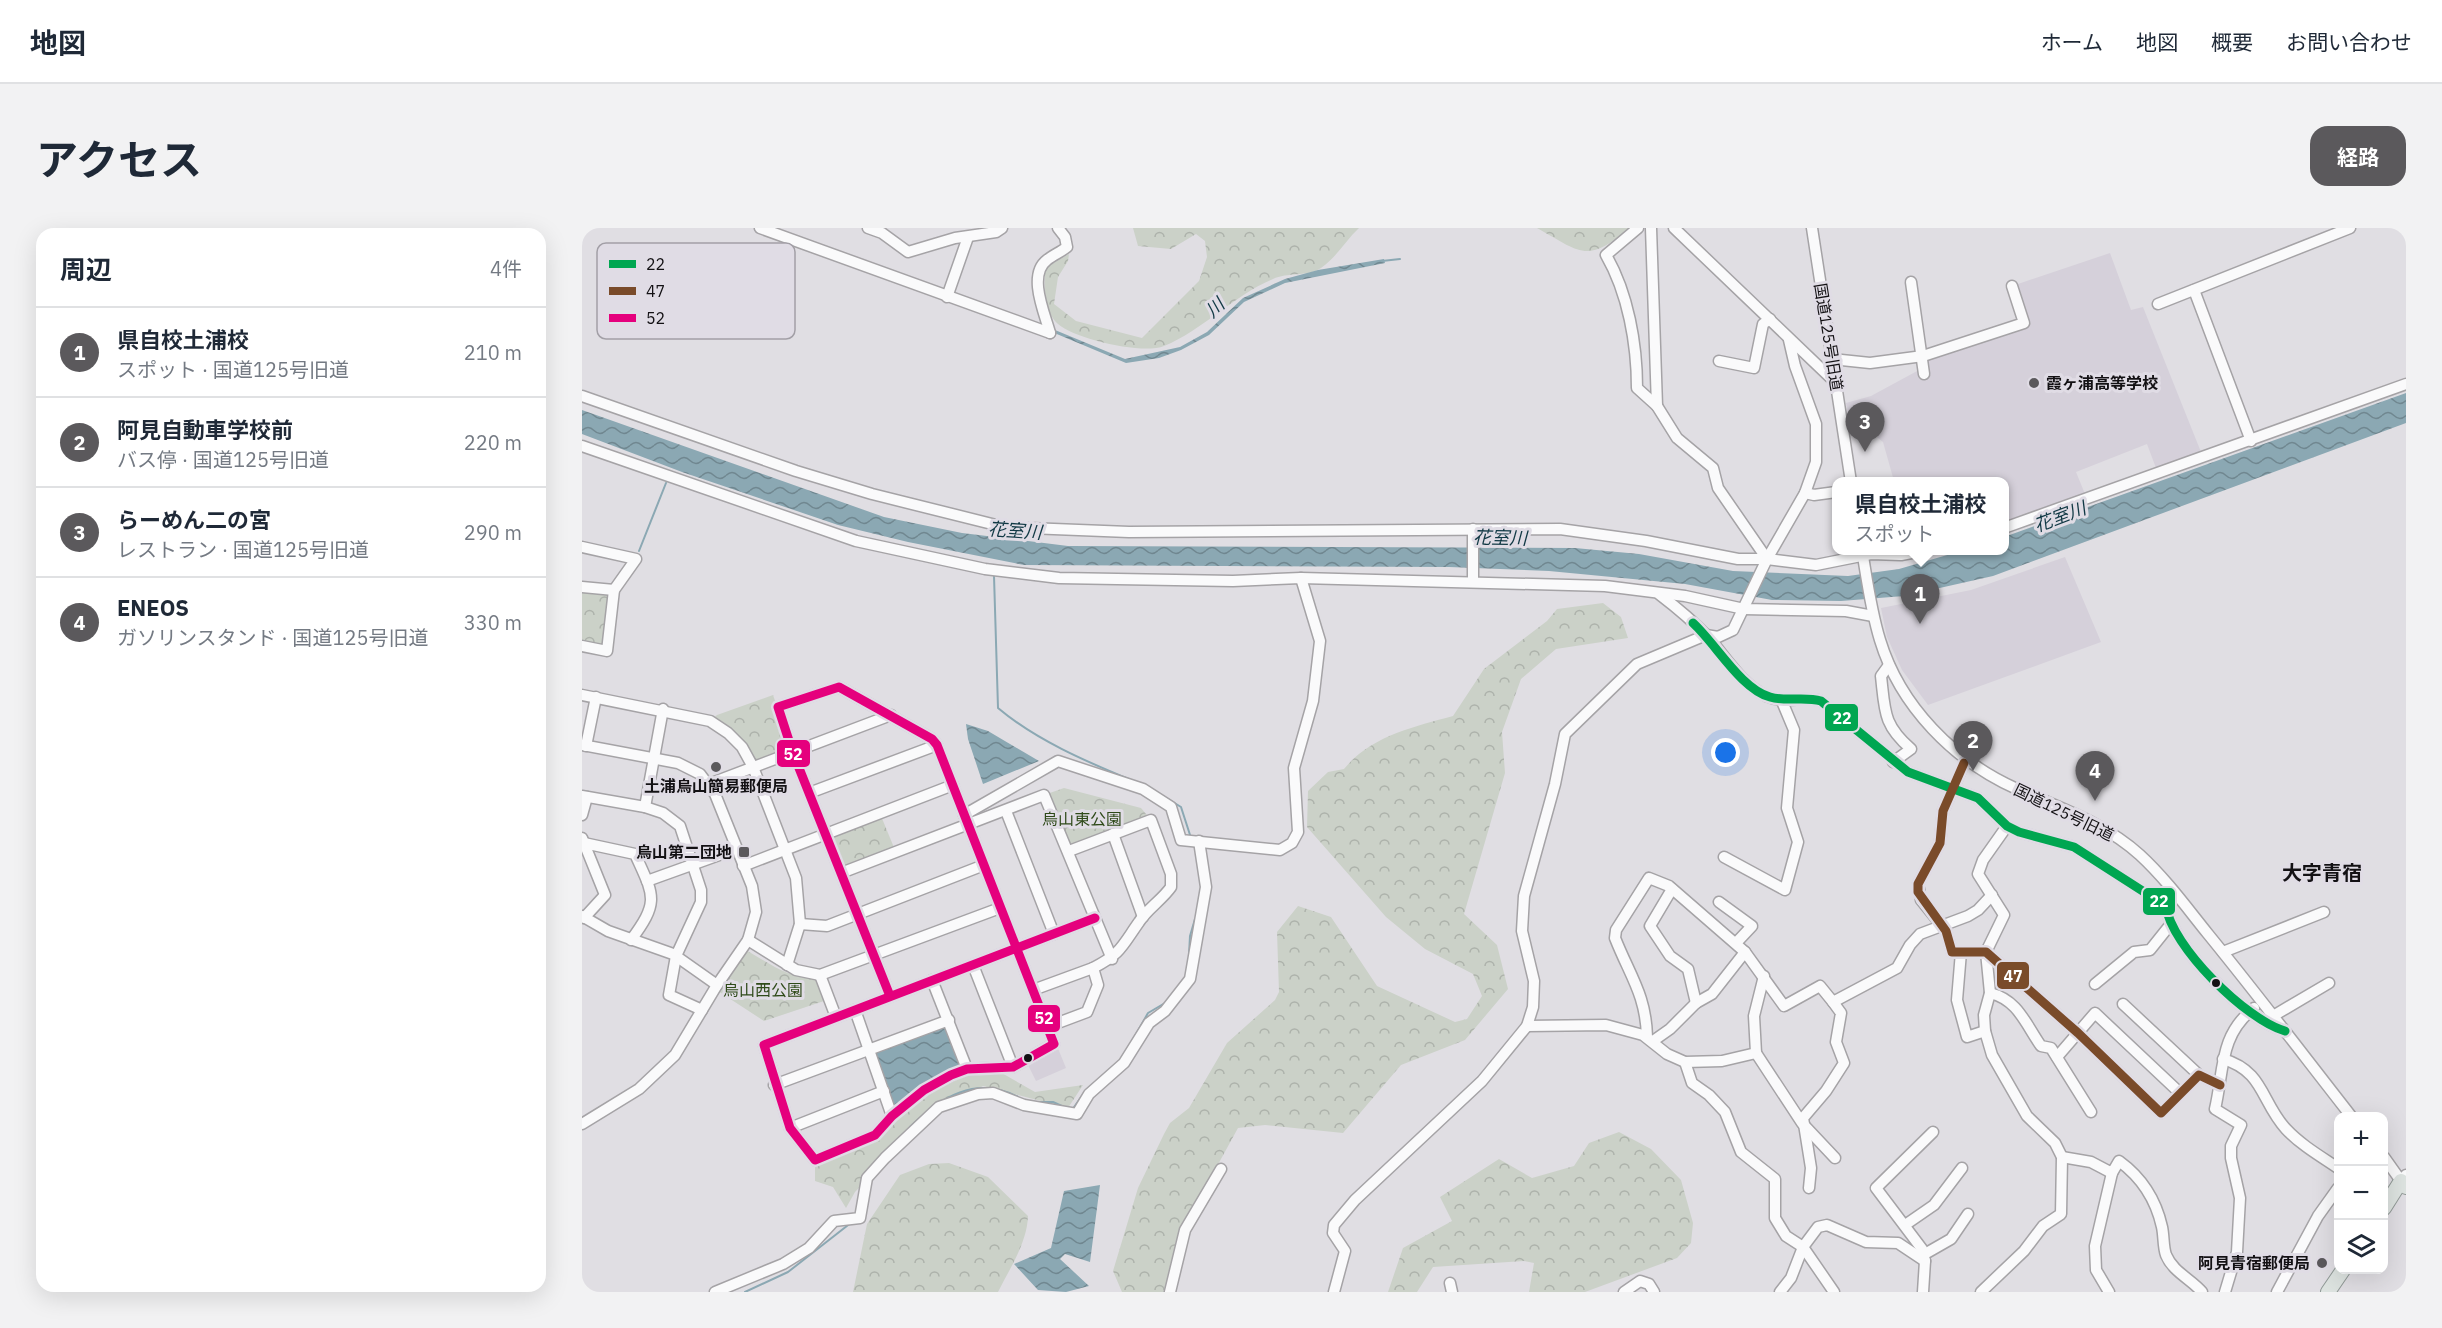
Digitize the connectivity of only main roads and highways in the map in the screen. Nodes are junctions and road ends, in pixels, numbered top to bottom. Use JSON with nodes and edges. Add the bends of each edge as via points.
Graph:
{"nodes":[{"id":1,"x":2404,"y":1181,"type":"edge"},
{"id":2,"x":2388,"y":1203,"type":"edge"},
{"id":3,"x":2340,"y":1274,"type":"edge"},
{"id":4,"x":2328,"y":1292,"type":"edge"}],
"edges":[{"from":1,"to":2,"type":"main road"},
{"from":3,"to":4,"type":"main road"}]}
